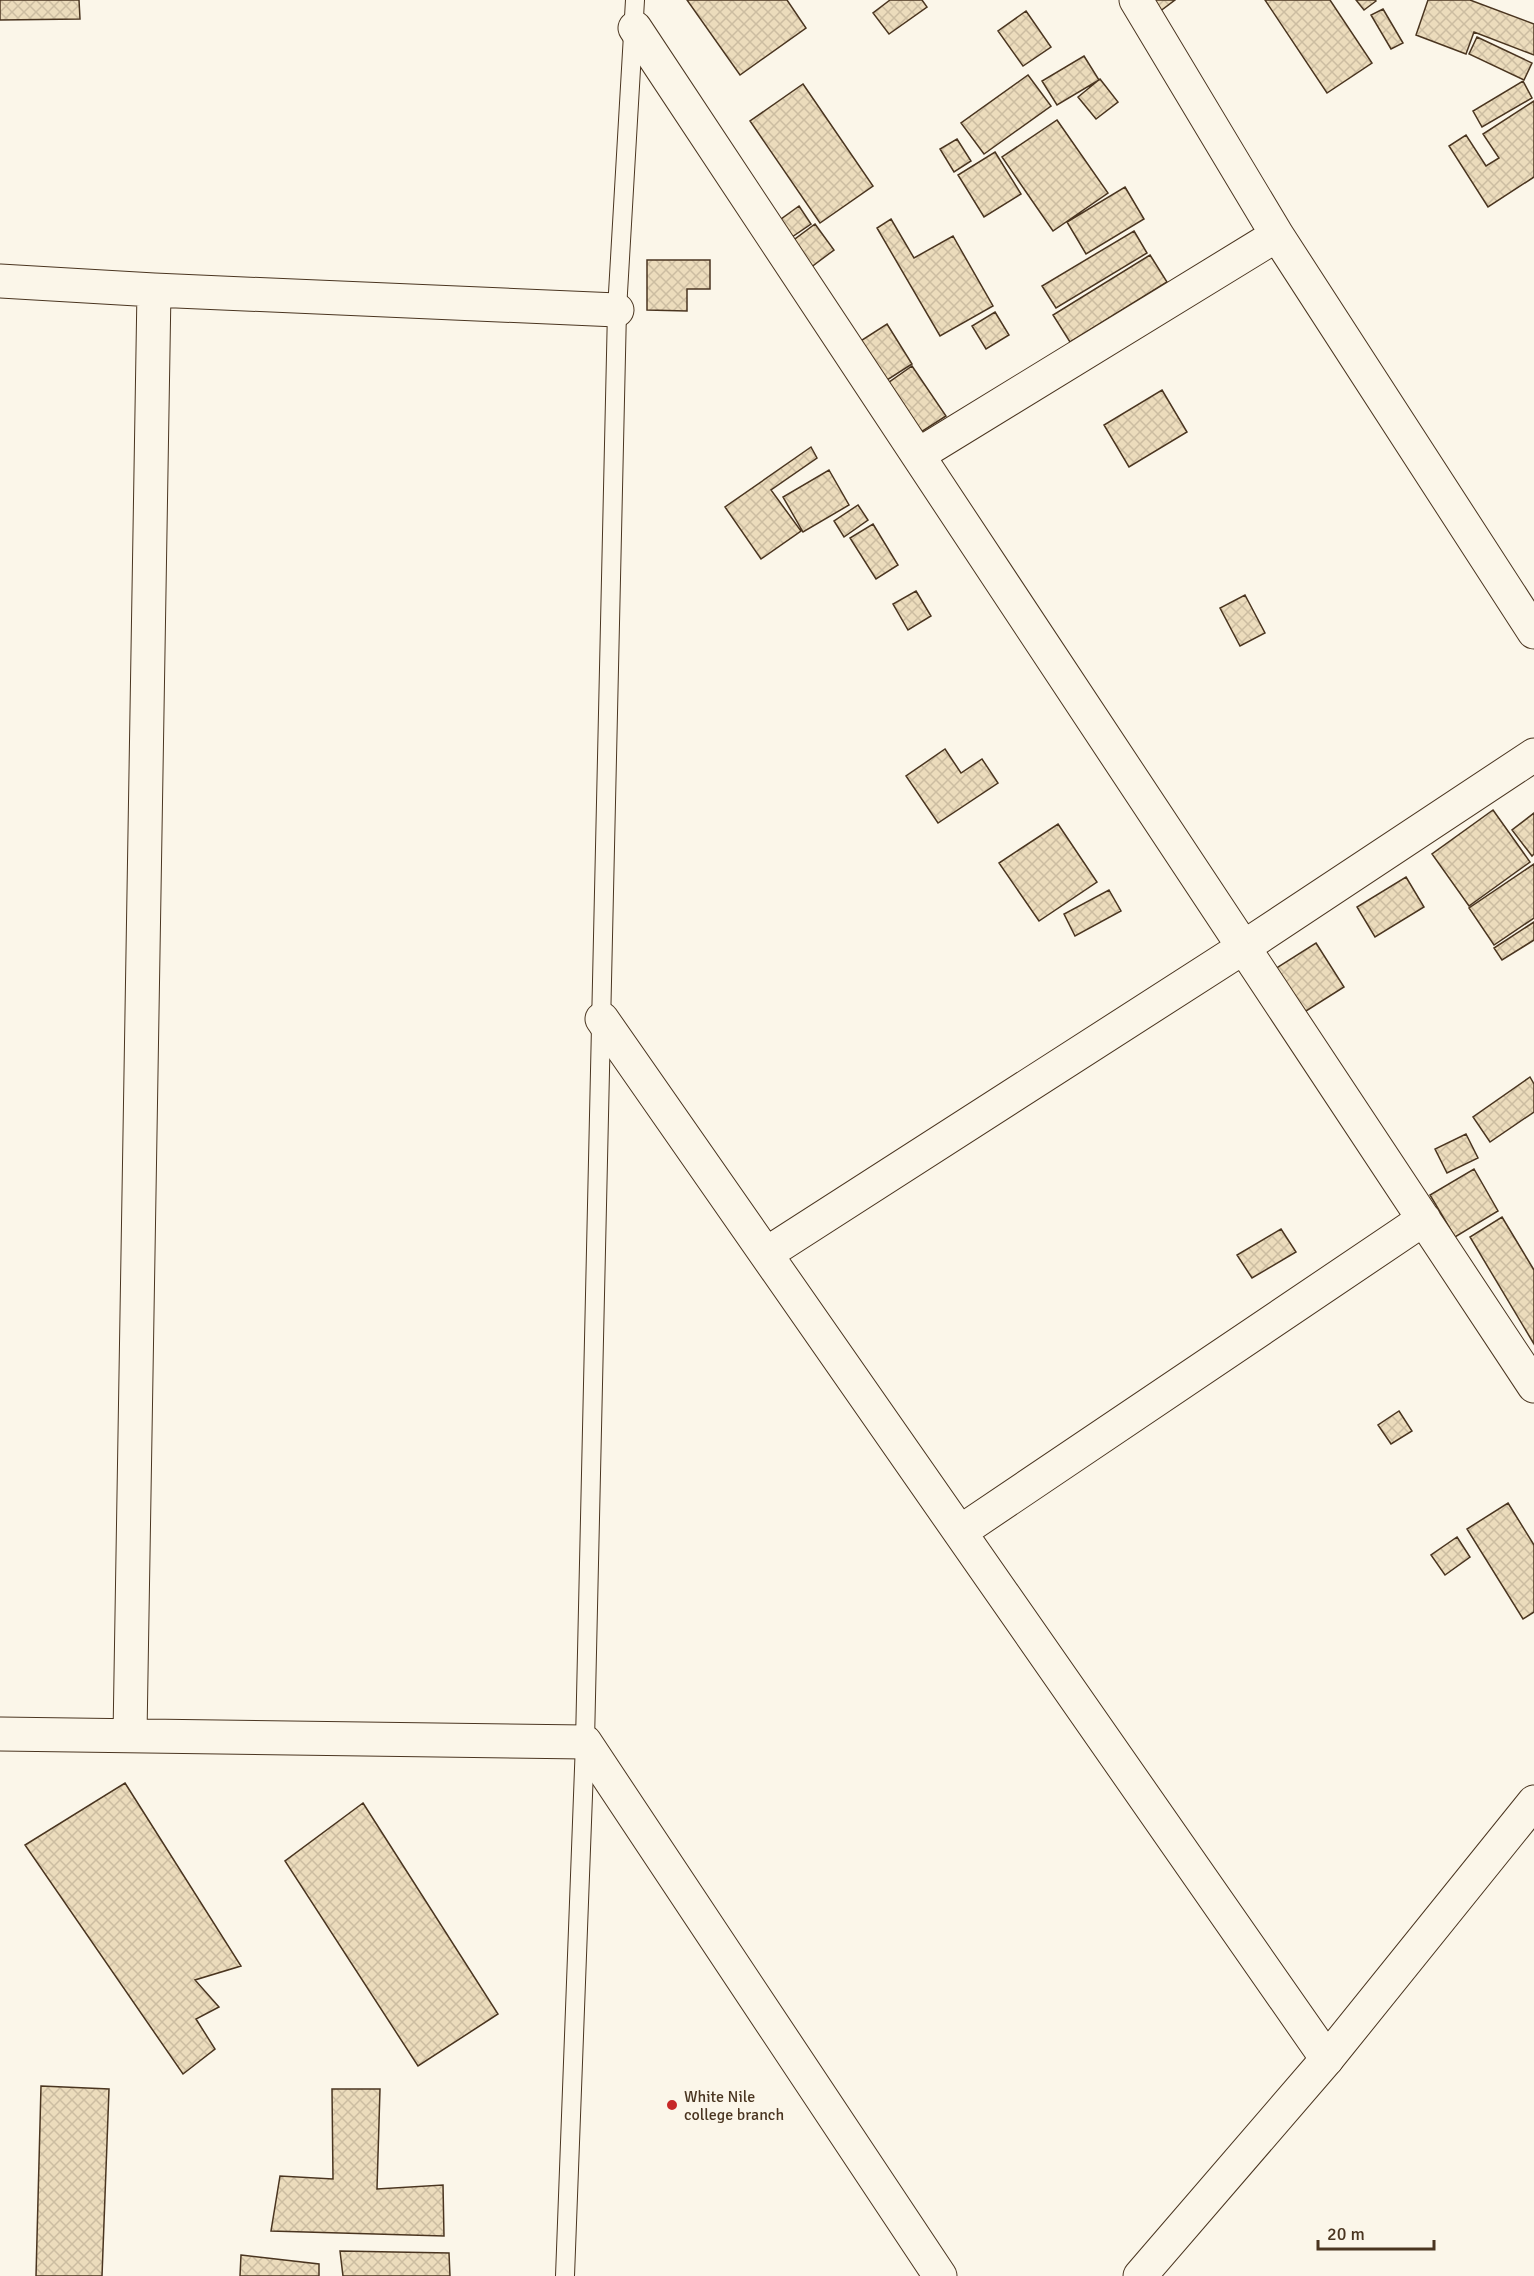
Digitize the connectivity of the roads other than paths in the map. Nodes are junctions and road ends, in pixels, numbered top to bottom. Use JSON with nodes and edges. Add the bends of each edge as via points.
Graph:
{"nodes":[{"id":1,"x":1136,"y":0,"type":"edge"},
{"id":2,"x":635,"y":14,"type":"edge"},
{"id":3,"x":1277,"y":235,"type":"junction"},
{"id":4,"x":0,"y":281,"type":"edge"},
{"id":5,"x":154,"y":290,"type":"junction"},
{"id":6,"x":617,"y":310,"type":"junction"},
{"id":7,"x":918,"y":455,"type":"junction"},
{"id":8,"x":1534,"y":632,"type":"edge"},
{"id":9,"x":1534,"y":755,"type":"edge"},
{"id":10,"x":1244,"y":947,"type":"junction"},
{"id":11,"x":602,"y":1019,"type":"junction"},
{"id":12,"x":1424,"y":1219,"type":"junction"},
{"id":13,"x":766,"y":1254,"type":"junction"},
{"id":14,"x":1534,"y":1386,"type":"edge"},
{"id":15,"x":960,"y":1532,"type":"junction"},
{"id":16,"x":0,"y":1734,"type":"edge"},
{"id":17,"x":130,"y":1736,"type":"junction"},
{"id":18,"x":585,"y":1742,"type":"junction"},
{"id":19,"x":1534,"y":1802,"type":"edge"},
{"id":20,"x":1327,"y":2059,"type":"junction"},
{"id":21,"x":565,"y":2276,"type":"edge"},
{"id":22,"x":940,"y":2276,"type":"edge"},
{"id":23,"x":1140,"y":2276,"type":"edge"}],
"edges":[{"from":1,"to":3,"type":"street"},
{"from":2,"to":6,"type":"lane"},
{"from":2,"to":7,"type":"street"},
{"from":3,"to":7,"type":"street"},
{"from":3,"to":8,"type":"street"},
{"from":4,"to":5,"type":"street"},
{"from":5,"to":6,"type":"street"},
{"from":5,"to":17,"type":"street"},
{"from":6,"to":11,"type":"lane"},
{"from":7,"to":10,"type":"street"},
{"from":9,"to":10,"type":"street"},
{"from":10,"to":12,"type":"street"},
{"from":10,"to":13,"type":"street"},
{"from":11,"to":13,"type":"street"},
{"from":11,"to":18,"type":"lane"},
{"from":12,"to":14,"type":"street"},
{"from":12,"to":15,"type":"street"},
{"from":13,"to":15,"type":"street"},
{"from":15,"to":20,"type":"street"},
{"from":16,"to":17,"type":"street"},
{"from":17,"to":18,"type":"street"},
{"from":18,"to":21,"type":"lane"},
{"from":18,"to":22,"type":"street"},
{"from":19,"to":20,"type":"street"},
{"from":20,"to":23,"type":"street"}]}
